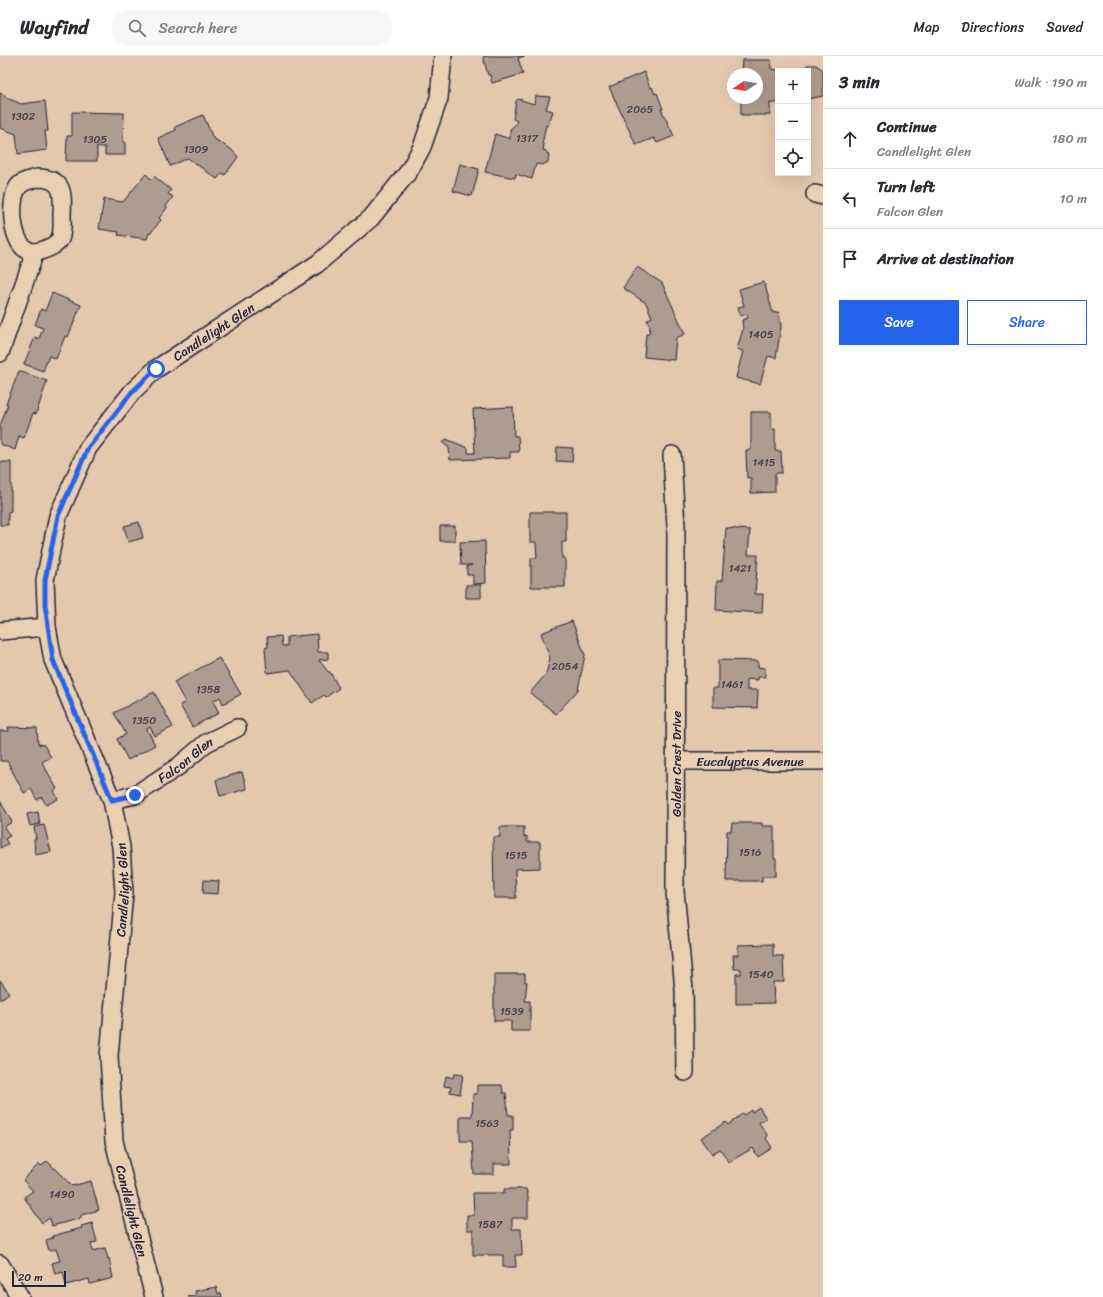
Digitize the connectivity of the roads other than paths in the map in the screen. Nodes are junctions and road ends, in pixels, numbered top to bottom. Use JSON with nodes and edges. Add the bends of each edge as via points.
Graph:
{"nodes":[{"id":1,"x":443,"y":56,"type":"edge"},
{"id":2,"x":35,"y":252,"type":"dead end"},
{"id":3,"x":0,"y":353,"type":"edge"},
{"id":4,"x":672,"y":455,"type":"dead end"},
{"id":5,"x":47,"y":627,"type":"junction"},
{"id":6,"x":0,"y":631,"type":"edge"},
{"id":7,"x":237,"y":728,"type":"dead end"},
{"id":8,"x":677,"y":761,"type":"junction"},
{"id":9,"x":823,"y":761,"type":"edge"},
{"id":10,"x":112,"y":800,"type":"junction"},
{"id":11,"x":685,"y":1072,"type":"dead end"},
{"id":12,"x":0,"y":1264,"type":"edge"},
{"id":13,"x":20,"y":1297,"type":"edge"},
{"id":14,"x":154,"y":1297,"type":"edge"}],
"edges":[{"from":1,"to":5,"type":"street","name":"Candlelight Glen","via":[[439,98],[422,147],[409,171],[371,218],[317,264],[156,369],[132,392],[88,448],[58,516],[45,580]]},
{"from":2,"to":3,"type":"street"},
{"from":4,"to":8,"type":"street","name":"Golden Crest Drive","via":[[676,526]]},
{"from":5,"to":6,"type":"street"},
{"from":5,"to":10,"type":"street","name":"Candlelight Glen","via":[[53,660]]},
{"from":7,"to":10,"type":"street","name":"Falcon Glen","via":[[206,743],[179,766],[135,795]]},
{"from":8,"to":9,"type":"street","name":"Eucalyptus Avenue"},
{"from":8,"to":11,"type":"street","name":"Golden Crest Drive","via":[[675,891],[684,990]]},
{"from":10,"to":14,"type":"street","name":"Candlelight Glen","via":[[121,847],[124,893],[109,1056],[114,1141]]},
{"from":12,"to":13,"type":"street"}]}
